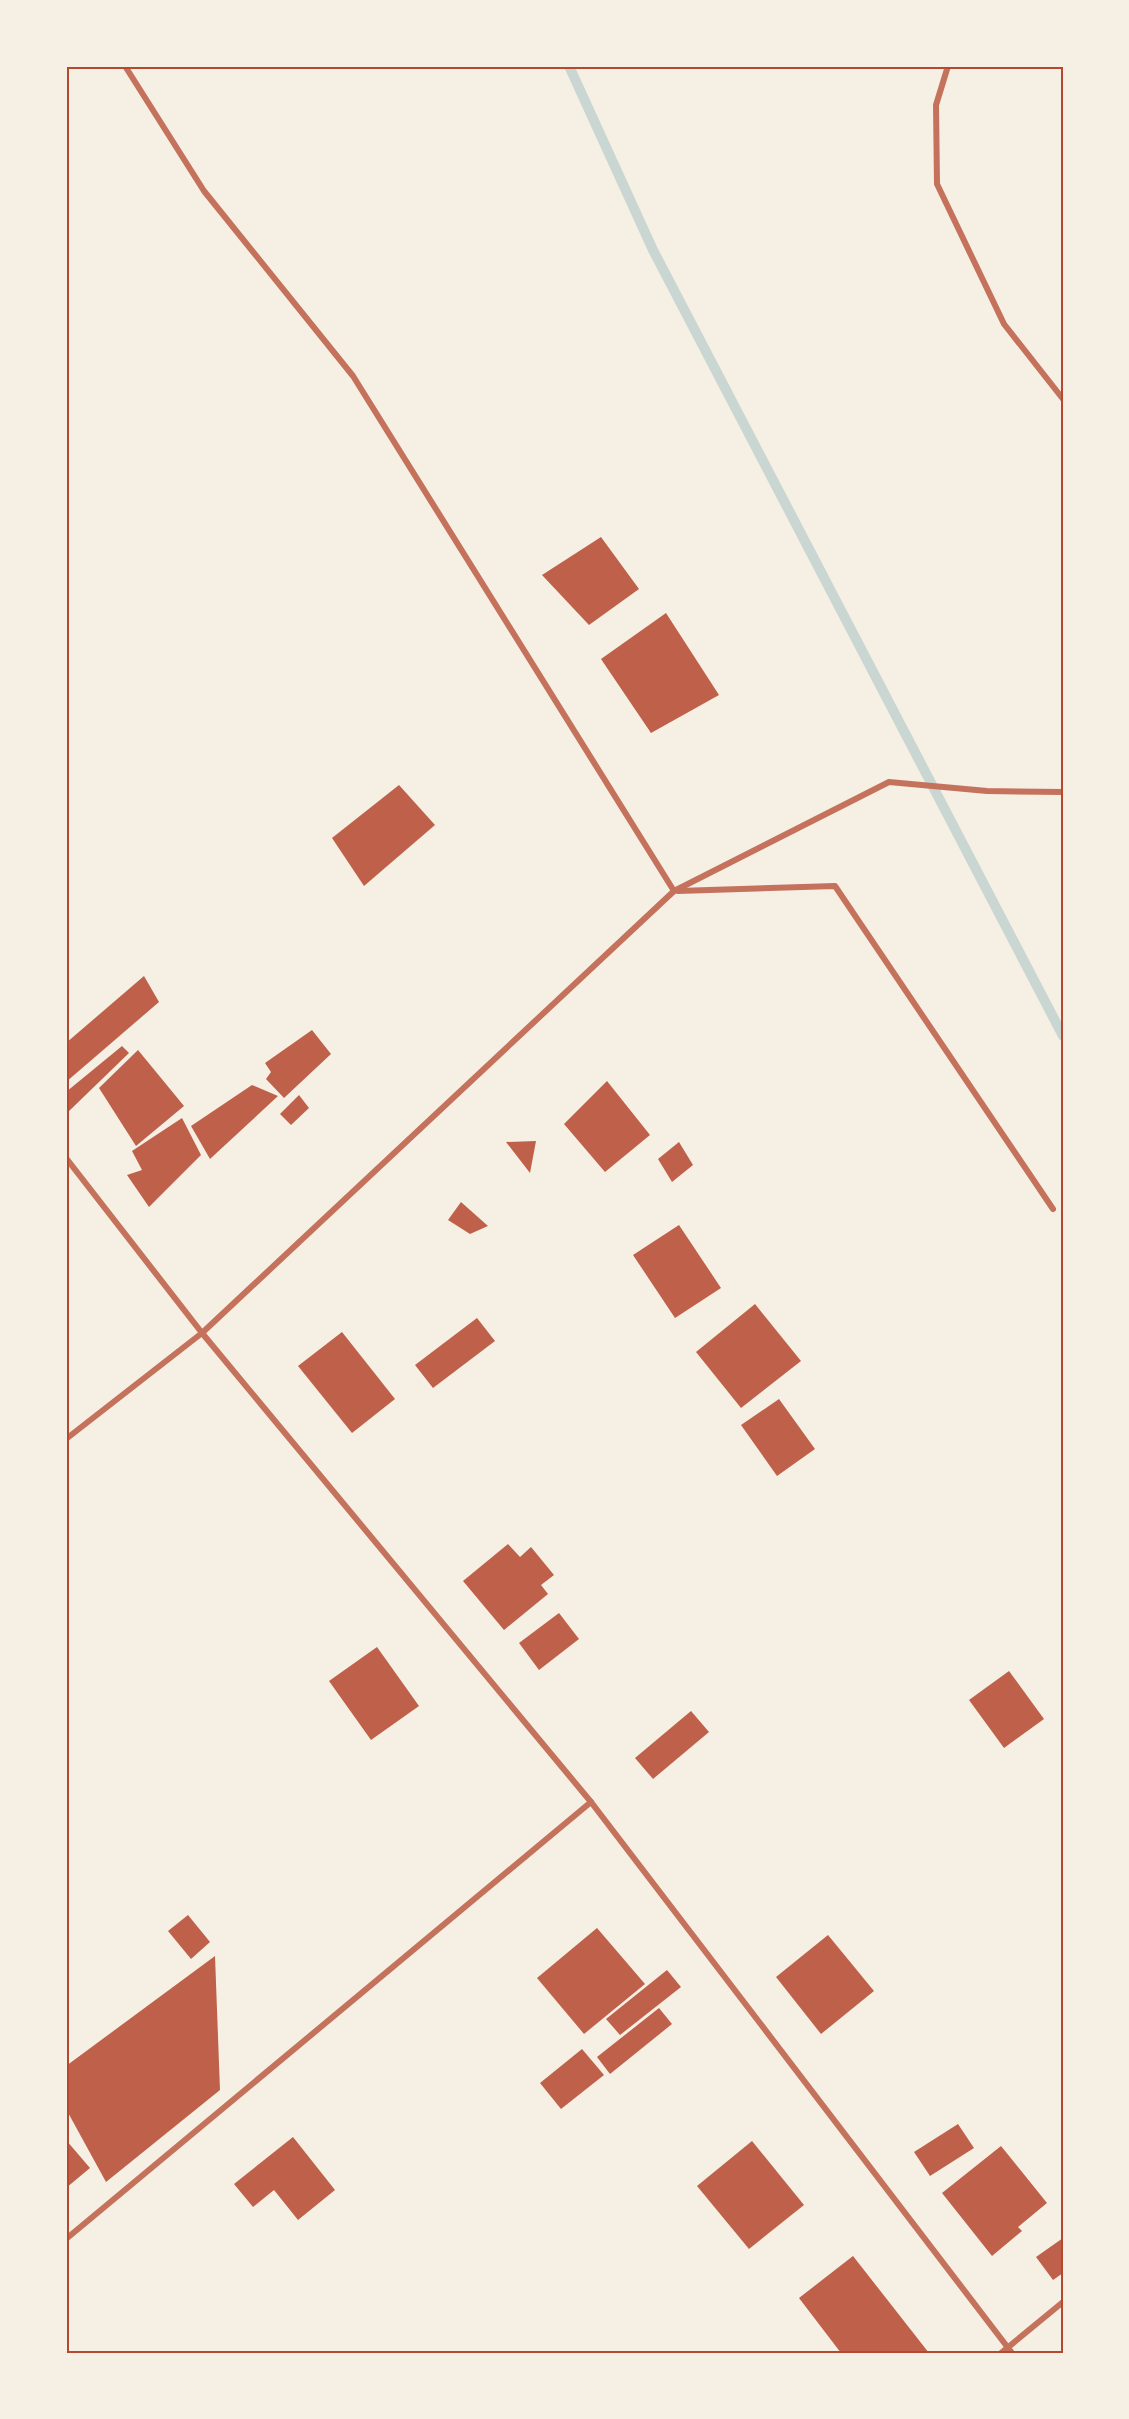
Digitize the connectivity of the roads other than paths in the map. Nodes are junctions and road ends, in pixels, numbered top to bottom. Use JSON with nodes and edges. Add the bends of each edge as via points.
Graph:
{"nodes":[{"id":1,"x":125,"y":66,"type":"edge"},
{"id":2,"x":948,"y":66,"type":"edge"},
{"id":3,"x":1063,"y":399,"type":"edge"},
{"id":4,"x":1063,"y":792,"type":"edge"},
{"id":5,"x":674,"y":891,"type":"junction"},
{"id":6,"x":66,"y":1158,"type":"edge"},
{"id":7,"x":1053,"y":1209,"type":"dead end"},
{"id":8,"x":202,"y":1333,"type":"junction"},
{"id":9,"x":66,"y":1439,"type":"edge"},
{"id":10,"x":591,"y":1802,"type":"junction"},
{"id":11,"x":66,"y":2239,"type":"edge"},
{"id":12,"x":1063,"y":2302,"type":"edge"},
{"id":13,"x":1010,"y":2350,"type":"edge"},
{"id":14,"x":1001,"y":2353,"type":"edge"}],
"edges":[{"from":1,"to":5,"type":"street","via":[[204,190],[353,376]]},
{"from":2,"to":3,"type":"street","via":[[936,105],[937,184],[1004,324]]},
{"from":4,"to":5,"type":"street","via":[[987,791],[889,782]]},
{"from":5,"to":7,"type":"street","via":[[835,886]]},
{"from":5,"to":8,"type":"street"},
{"from":6,"to":8,"type":"street"},
{"from":8,"to":9,"type":"street"},
{"from":8,"to":10,"type":"street"},
{"from":10,"to":11,"type":"street"},
{"from":10,"to":13,"type":"street"},
{"from":12,"to":13,"type":"street"},
{"from":13,"to":14,"type":"street"}]}
